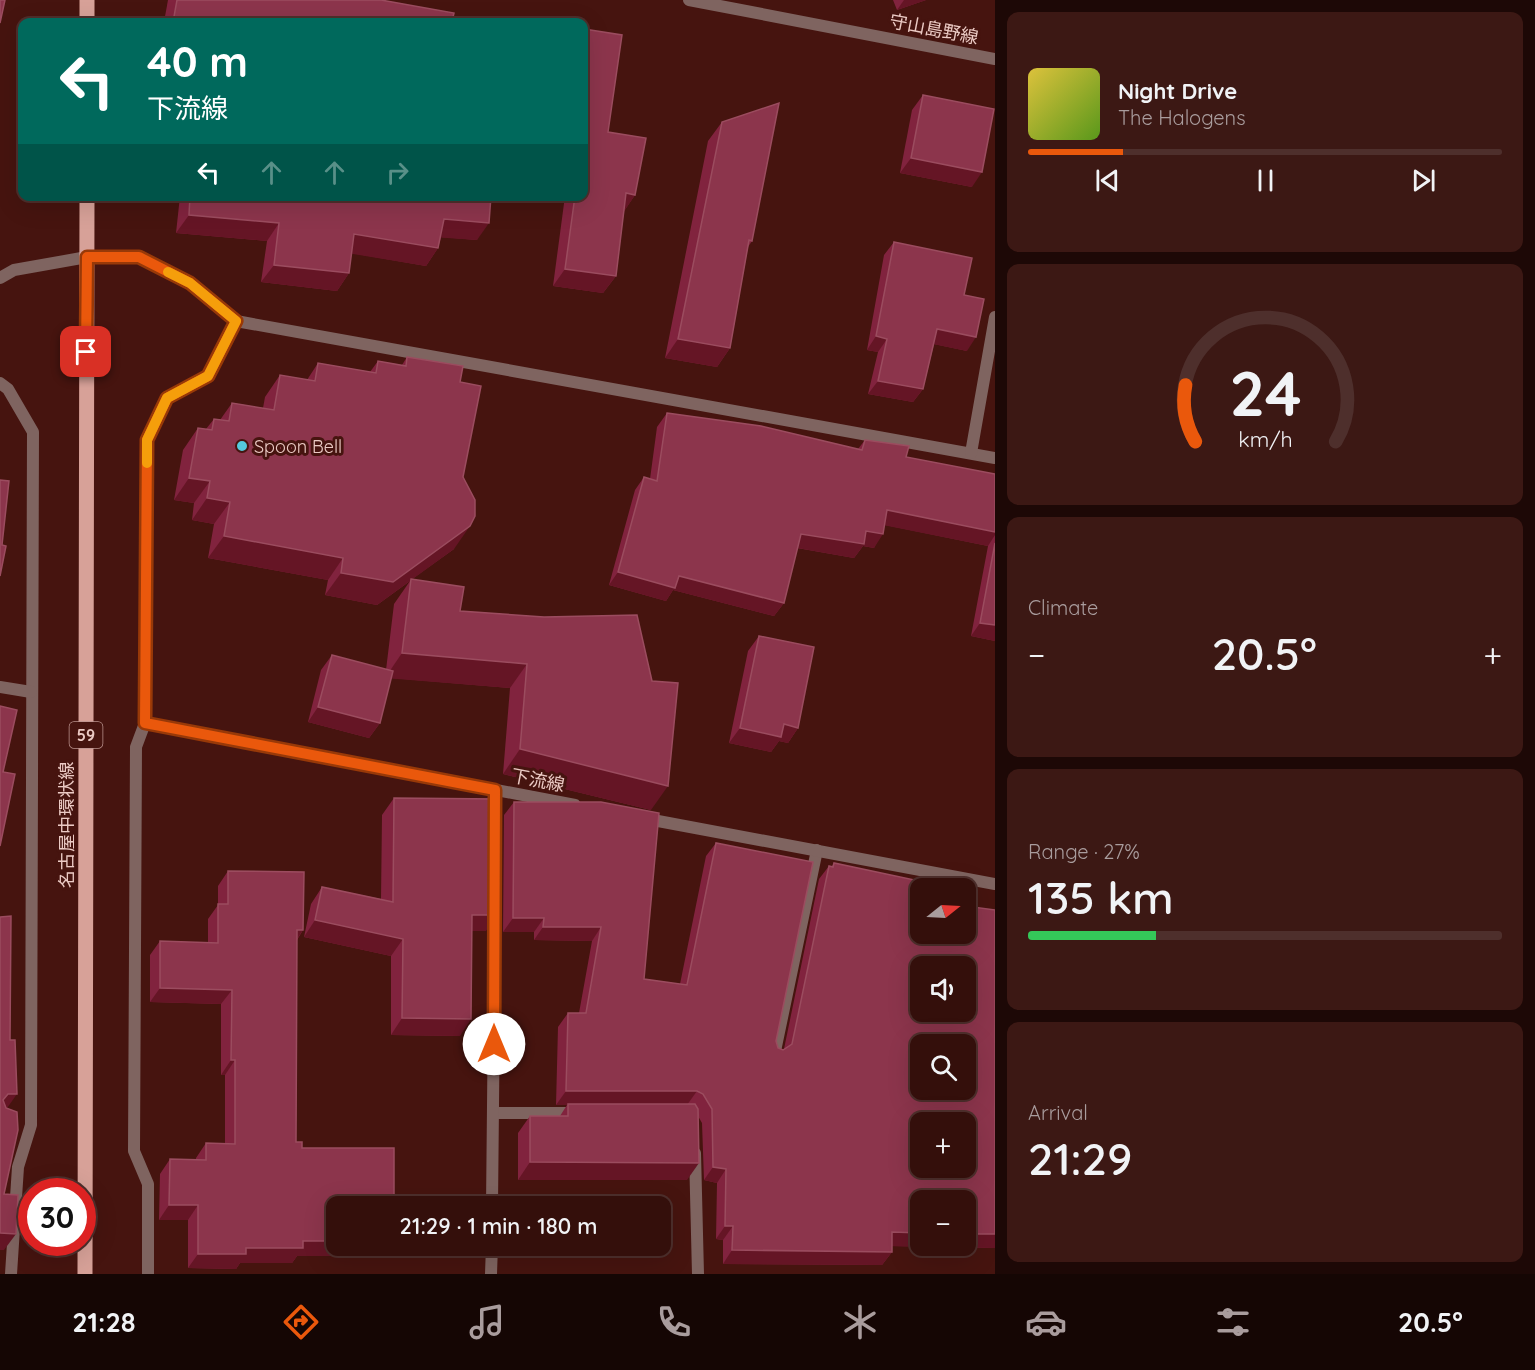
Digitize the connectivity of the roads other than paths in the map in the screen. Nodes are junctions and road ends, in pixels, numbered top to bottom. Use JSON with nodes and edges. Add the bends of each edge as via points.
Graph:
{"nodes":[{"id":1,"x":87,"y":0,"type":"edge"},
{"id":2,"x":689,"y":0,"type":"edge"},
{"id":3,"x":87,"y":18,"type":"edge"},
{"id":4,"x":995,"y":59,"type":"edge"},
{"id":5,"x":87,"y":201,"type":"edge"},
{"id":6,"x":87,"y":257,"type":"junction"},
{"id":7,"x":0,"y":278,"type":"edge"},
{"id":8,"x":995,"y":317,"type":"edge"},
{"id":9,"x":236,"y":321,"type":"junction"},
{"id":10,"x":0,"y":383,"type":"edge"},
{"id":11,"x":971,"y":453,"type":"junction"},
{"id":12,"x":995,"y":458,"type":"edge"},
{"id":13,"x":0,"y":687,"type":"edge"},
{"id":14,"x":31,"y":692,"type":"junction"},
{"id":15,"x":145,"y":723,"type":"junction"},
{"id":16,"x":587,"y":807,"type":"edge"},
{"id":17,"x":633,"y":816,"type":"edge"},
{"id":18,"x":817,"y":850,"type":"junction"},
{"id":19,"x":995,"y":884,"type":"edge"},
{"id":20,"x":495,"y":897,"type":"edge"},
{"id":21,"x":774,"y":1056,"type":"edge"},
{"id":22,"x":494,"y":1113,"type":"junction"},
{"id":23,"x":585,"y":1113,"type":"edge"},
{"id":24,"x":694,"y":1135,"type":"edge"},
{"id":25,"x":492,"y":1196,"type":"edge"},
{"id":26,"x":492,"y":1256,"type":"edge"},
{"id":27,"x":11,"y":1274,"type":"edge"},
{"id":28,"x":85,"y":1274,"type":"edge"},
{"id":29,"x":148,"y":1274,"type":"edge"},
{"id":30,"x":491,"y":1274,"type":"edge"},
{"id":31,"x":698,"y":1274,"type":"edge"}],
"edges":[{"from":1,"to":3,"type":"main road"},
{"from":2,"to":4,"type":"street","name":"守山島野線"},
{"from":5,"to":6,"type":"main road","name":"名古屋中環状線","number":"59"},
{"from":6,"to":7,"type":"street","via":[[14,270]]},
{"from":6,"to":9,"type":"street","via":[[139,257],[190,283]]},
{"from":6,"to":28,"type":"main road","name":"名古屋中環状線","number":"59"},
{"from":8,"to":11,"type":"street"},
{"from":9,"to":11,"type":"street"},
{"from":9,"to":15,"type":"street","via":[[208,376],[167,398],[147,440]]},
{"from":10,"to":14,"type":"street","via":[[8,389],[33,432]]},
{"from":11,"to":12,"type":"street"},
{"from":13,"to":14,"type":"street"},
{"from":14,"to":27,"type":"street","via":[[26,1124],[18,1167]]},
{"from":15,"to":16,"type":"street","name":"下流線","via":[[495,796]]},
{"from":15,"to":29,"type":"street","via":[[136,747],[134,1151],[148,1184]]},
{"from":17,"to":18,"type":"street"},
{"from":18,"to":19,"type":"street"},
{"from":18,"to":21,"type":"street"},
{"from":20,"to":22,"type":"street"},
{"from":22,"to":23,"type":"street"},
{"from":22,"to":25,"type":"street"},
{"from":24,"to":31,"type":"street"},
{"from":26,"to":30,"type":"street"}]}
